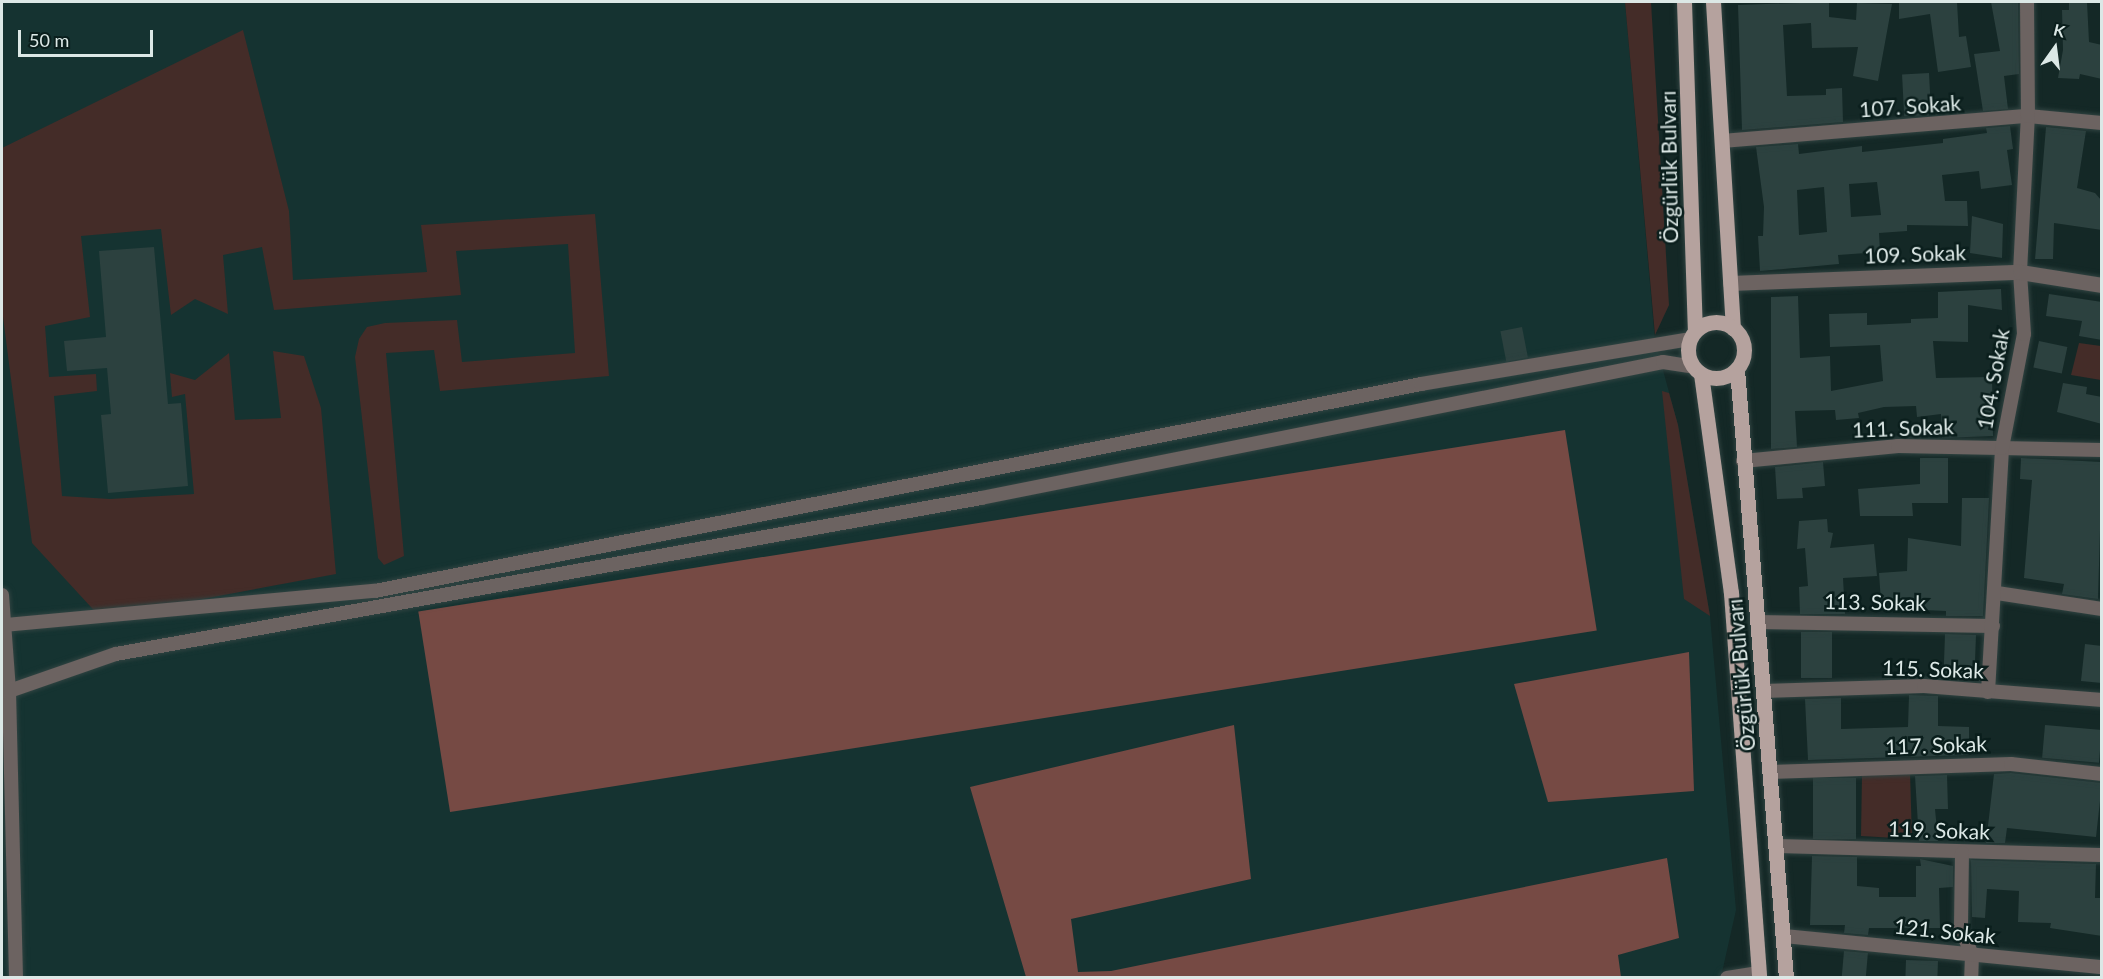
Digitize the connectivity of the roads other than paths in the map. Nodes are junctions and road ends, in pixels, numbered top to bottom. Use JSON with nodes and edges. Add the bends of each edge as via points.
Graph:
{"nodes":[{"id":1,"x":1684,"y":2,"type":"edge"},
{"id":2,"x":1714,"y":2,"type":"edge"},
{"id":3,"x":2027,"y":2,"type":"edge"},
{"id":4,"x":2028,"y":116,"type":"junction"},
{"id":5,"x":2102,"y":123,"type":"edge"},
{"id":6,"x":1722,"y":141,"type":"junction"},
{"id":7,"x":2020,"y":272,"type":"junction"},
{"id":8,"x":1730,"y":283,"type":"junction"},
{"id":9,"x":2102,"y":285,"type":"edge"},
{"id":10,"x":1733,"y":328,"type":"junction"},
{"id":11,"x":1693,"y":335,"type":"junction"},
{"id":12,"x":1737,"y":369,"type":"junction"},
{"id":13,"x":1697,"y":370,"type":"junction"},
{"id":14,"x":2002,"y":448,"type":"junction"},
{"id":15,"x":2102,"y":450,"type":"edge"},
{"id":16,"x":1743,"y":461,"type":"junction"},
{"id":17,"x":1996,"y":593,"type":"junction"},
{"id":18,"x":2,"y":595,"type":"edge"},
{"id":19,"x":2102,"y":609,"type":"edge"},
{"id":20,"x":1757,"y":622,"type":"junction"},
{"id":21,"x":5,"y":625,"type":"junction"},
{"id":22,"x":1993,"y":626,"type":"junction"},
{"id":23,"x":9,"y":691,"type":"junction"},
{"id":24,"x":1763,"y":691,"type":"junction"},
{"id":25,"x":1988,"y":692,"type":"junction"},
{"id":26,"x":2102,"y":700,"type":"edge"},
{"id":27,"x":1770,"y":772,"type":"junction"},
{"id":28,"x":2102,"y":774,"type":"edge"},
{"id":29,"x":1776,"y":846,"type":"junction"},
{"id":30,"x":1962,"y":853,"type":"junction"},
{"id":31,"x":2102,"y":855,"type":"edge"},
{"id":32,"x":1784,"y":936,"type":"junction"},
{"id":33,"x":1972,"y":955,"type":"junction"},
{"id":34,"x":2102,"y":967,"type":"edge"},
{"id":35,"x":1759,"y":975,"type":"edge"},
{"id":36,"x":16,"y":978,"type":"edge"},
{"id":37,"x":1727,"y":978,"type":"edge"},
{"id":38,"x":1786,"y":978,"type":"edge"},
{"id":39,"x":1971,"y":978,"type":"edge"}],
"edges":[{"from":1,"to":11,"type":"main road","name":"Özgürlük Bulvarı","via":[[1692,118]]},
{"from":2,"to":6,"type":"main road"},
{"from":3,"to":4,"type":"street","name":"104. Sokak"},
{"from":4,"to":5,"type":"street","name":"107. Sokak"},
{"from":4,"to":6,"type":"street","name":"107. Sokak"},
{"from":4,"to":7,"type":"street","name":"104. Sokak"},
{"from":6,"to":8,"type":"main road"},
{"from":7,"to":8,"type":"street","name":"109. Sokak"},
{"from":7,"to":9,"type":"street","name":"109. Sokak"},
{"from":7,"to":14,"type":"street","name":"104. Sokak","via":[[2024,334]]},
{"from":8,"to":10,"type":"main road"},
{"from":10,"to":11,"type":"main road","via":[[1710,323]]},
{"from":10,"to":12,"type":"main road","via":[[1744,352]]},
{"from":11,"to":13,"type":"main road","via":[[1688,354]]},
{"from":11,"to":21,"type":"street","via":[[1421,384],[375,591]]},
{"from":12,"to":13,"type":"main road","via":[[1716,379]]},
{"from":12,"to":16,"type":"main road","name":"Özgürlük Bulvarı"},
{"from":13,"to":23,"type":"street","via":[[1663,362],[981,498],[116,654]]},
{"from":13,"to":35,"type":"main road","name":"Özgürlük Bulvarı","via":[[1731,593]]},
{"from":14,"to":15,"type":"street","name":"111. Sokak"},
{"from":14,"to":16,"type":"street","name":"111. Sokak","via":[[1898,446]]},
{"from":14,"to":17,"type":"street","name":"104. Sokak"},
{"from":16,"to":20,"type":"main road","name":"Özgürlük Bulvarı"},
{"from":17,"to":19,"type":"street"},
{"from":17,"to":22,"type":"street","name":"104. Sokak"},
{"from":18,"to":21,"type":"street"},
{"from":20,"to":22,"type":"street","name":"113. Sokak"},
{"from":20,"to":24,"type":"main road","name":"Özgürlük Bulvarı"},
{"from":21,"to":23,"type":"street"},
{"from":22,"to":25,"type":"street","name":"104. Sokak"},
{"from":23,"to":36,"type":"street"},
{"from":24,"to":25,"type":"street","name":"115. Sokak","via":[[1924,686]]},
{"from":24,"to":27,"type":"main road","name":"Özgürlük Bulvarı"},
{"from":25,"to":26,"type":"street","name":"115. Sokak"},
{"from":27,"to":28,"type":"street","name":"117. Sokak","via":[[2001,764]]},
{"from":27,"to":29,"type":"main road","name":"Özgürlük Bulvarı"},
{"from":29,"to":30,"type":"street","name":"119. Sokak"},
{"from":29,"to":32,"type":"main road","name":"Özgürlük Bulvarı"},
{"from":30,"to":31,"type":"street","name":"119. Sokak"},
{"from":30,"to":33,"type":"street","via":[[1962,929]]},
{"from":32,"to":33,"type":"street","name":"121. Sokak"},
{"from":32,"to":38,"type":"main road","name":"Özgürlük Bulvarı"},
{"from":33,"to":34,"type":"street","name":"121. Sokak"},
{"from":33,"to":39,"type":"street"},
{"from":35,"to":37,"type":"street"}]}
